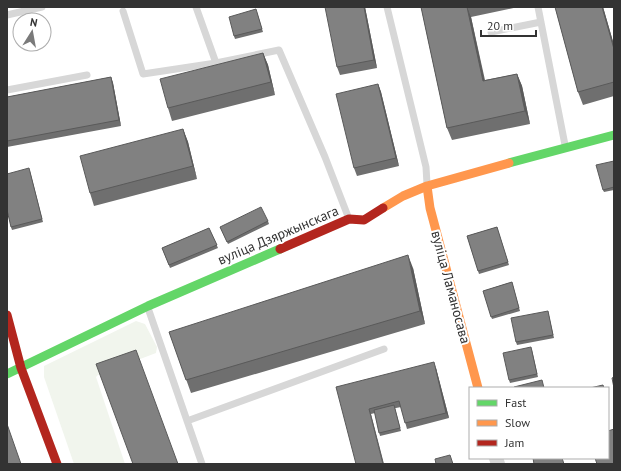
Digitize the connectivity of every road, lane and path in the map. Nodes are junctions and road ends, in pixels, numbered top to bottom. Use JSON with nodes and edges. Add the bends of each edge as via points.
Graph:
{"nodes":[{"id":1,"x":42,"y":7,"type":"edge"},
{"id":2,"x":196,"y":7,"type":"edge"},
{"id":3,"x":387,"y":7,"type":"edge"},
{"id":4,"x":538,"y":7,"type":"edge"},
{"id":5,"x":123,"y":10,"type":"dead end"},
{"id":6,"x":7,"y":15,"type":"edge"},
{"id":7,"x":540,"y":22,"type":"junction"},
{"id":8,"x":491,"y":32,"type":"dead end"},
{"id":9,"x":216,"y":63,"type":"junction"},
{"id":10,"x":87,"y":75,"type":"dead end"},
{"id":11,"x":7,"y":90,"type":"edge"},
{"id":12,"x":614,"y":135,"type":"edge"},
{"id":13,"x":565,"y":147,"type":"junction"},
{"id":14,"x":427,"y":186,"type":"junction"},
{"id":15,"x":349,"y":219,"type":"junction"},
{"id":16,"x":148,"y":306,"type":"junction"},
{"id":17,"x":7,"y":315,"type":"edge"},
{"id":18,"x":384,"y":349,"type":"dead end"},
{"id":19,"x":21,"y":368,"type":"junction"},
{"id":20,"x":7,"y":374,"type":"edge"},
{"id":21,"x":478,"y":387,"type":"edge"},
{"id":22,"x":188,"y":421,"type":"junction"},
{"id":23,"x":57,"y":464,"type":"edge"},
{"id":24,"x":202,"y":464,"type":"edge"}],
"edges":[{"from":1,"to":6,"type":"lane"},
{"from":2,"to":9,"type":"lane"},
{"from":3,"to":14,"type":"lane","via":[[426,167]]},
{"from":4,"to":7,"type":"lane"},
{"from":5,"to":9,"type":"lane","via":[[143,74]]},
{"from":7,"to":8,"type":"lane"},
{"from":7,"to":13,"type":"lane"},
{"from":9,"to":15,"type":"lane","via":[[279,50]]},
{"from":10,"to":11,"type":"lane"},
{"from":12,"to":13,"type":"street","name":"вуліца Дзяржынскага"},
{"from":13,"to":14,"type":"street","name":"вуліца Дзяржынскага"},
{"from":14,"to":15,"type":"street","name":"вуліца Дзяржынскага","via":[[403,196],[364,220]]},
{"from":14,"to":21,"type":"street","name":"вуліца Ламаносава","via":[[430,208]]},
{"from":15,"to":16,"type":"street","name":"вуліца Дзяржынскага"},
{"from":16,"to":19,"type":"street","name":"вуліца Дзяржынскага"},
{"from":16,"to":22,"type":"lane"},
{"from":17,"to":19,"type":"street"},
{"from":18,"to":22,"type":"lane"},
{"from":19,"to":20,"type":"street","name":"вуліца Дзяржынскага"},
{"from":19,"to":23,"type":"street"},
{"from":22,"to":24,"type":"lane"}]}
